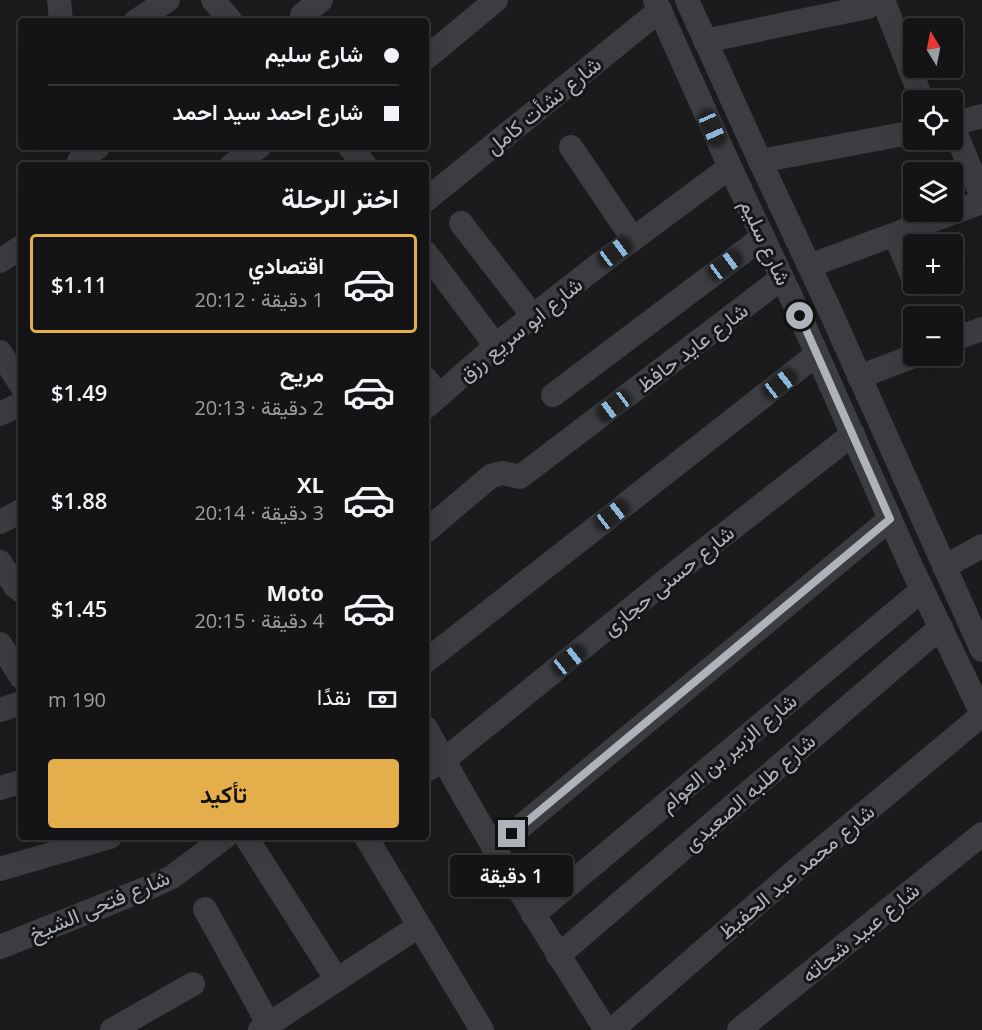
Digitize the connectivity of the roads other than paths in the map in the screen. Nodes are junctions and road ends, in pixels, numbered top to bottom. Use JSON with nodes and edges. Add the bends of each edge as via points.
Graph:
{"nodes":[{"id":1,"x":59,"y":0,"type":"edge"},
{"id":2,"x":168,"y":0,"type":"edge"},
{"id":3,"x":213,"y":0,"type":"edge"},
{"id":4,"x":321,"y":0,"type":"edge"},
{"id":5,"x":496,"y":0,"type":"edge"},
{"id":6,"x":687,"y":0,"type":"edge"},
{"id":7,"x":875,"y":4,"type":"edge"},
{"id":8,"x":657,"y":5,"type":"edge"},
{"id":9,"x":302,"y":15,"type":"dead end"},
{"id":10,"x":61,"y":18,"type":"edge"},
{"id":11,"x":140,"y":18,"type":"edge"},
{"id":12,"x":228,"y":18,"type":"edge"},
{"id":13,"x":705,"y":41,"type":"junction"},
{"id":14,"x":429,"y":56,"type":"edge"},
{"id":15,"x":917,"y":90,"type":"edge"},
{"id":16,"x":982,"y":116,"type":"edge"},
{"id":17,"x":963,"y":121,"type":"edge"},
{"id":18,"x":903,"y":134,"type":"edge"},
{"id":19,"x":572,"y":147,"type":"dead end"},
{"id":20,"x":93,"y":150,"type":"edge"},
{"id":21,"x":352,"y":150,"type":"edge"},
{"id":22,"x":963,"y":150,"type":"edge"},
{"id":23,"x":259,"y":154,"type":"edge"},
{"id":24,"x":78,"y":158,"type":"edge"},
{"id":25,"x":760,"y":161,"type":"junction"},
{"id":26,"x":239,"y":162,"type":"edge"},
{"id":27,"x":362,"y":162,"type":"edge"},
{"id":28,"x":730,"y":167,"type":"junction"},
{"id":29,"x":429,"y":197,"type":"edge"},
{"id":30,"x":982,"y":197,"type":"edge"},
{"id":31,"x":982,"y":202,"type":"edge"},
{"id":32,"x":461,"y":223,"type":"dead end"},
{"id":33,"x":895,"y":235,"type":"junction"},
{"id":34,"x":763,"y":237,"type":"junction"},
{"id":35,"x":633,"y":239,"type":"junction"},
{"id":36,"x":903,"y":254,"type":"edge"},
{"id":37,"x":429,"y":257,"type":"edge"},
{"id":38,"x":810,"y":266,"type":"junction"},
{"id":39,"x":782,"y":278,"type":"junction"},
{"id":40,"x":533,"y":316,"type":"junction"},
{"id":41,"x":982,"y":329,"type":"edge"},
{"id":42,"x":963,"y":336,"type":"edge"},
{"id":43,"x":496,"y":346,"type":"junction"},
{"id":44,"x":0,"y":352,"type":"edge"},
{"id":45,"x":818,"y":354,"type":"junction"},
{"id":46,"x":903,"y":360,"type":"edge"},
{"id":47,"x":859,"y":377,"type":"junction"},
{"id":48,"x":18,"y":380,"type":"edge"},
{"id":49,"x":430,"y":394,"type":"edge"},
{"id":50,"x":554,"y":395,"type":"dead end"},
{"id":51,"x":18,"y":405,"type":"edge"},
{"id":52,"x":0,"y":414,"type":"edge"},
{"id":53,"x":853,"y":434,"type":"junction"},
{"id":54,"x":18,"y":513,"type":"edge"},
{"id":55,"x":890,"y":519,"type":"junction"},
{"id":56,"x":0,"y":522,"type":"edge"},
{"id":57,"x":429,"y":528,"type":"edge"},
{"id":58,"x":982,"y":546,"type":"edge"},
{"id":59,"x":0,"y":562,"type":"edge"},
{"id":60,"x":944,"y":567,"type":"junction"},
{"id":61,"x":18,"y":589,"type":"edge"},
{"id":62,"x":922,"y":590,"type":"junction"},
{"id":63,"x":975,"y":616,"type":"edge"},
{"id":64,"x":940,"y":627,"type":"junction"},
{"id":65,"x":0,"y":644,"type":"edge"},
{"id":66,"x":982,"y":650,"type":"edge"},
{"id":67,"x":429,"y":659,"type":"edge"},
{"id":68,"x":18,"y":672,"type":"edge"},
{"id":69,"x":18,"y":704,"type":"edge"},
{"id":70,"x":0,"y":710,"type":"edge"},
{"id":71,"x":982,"y":715,"type":"edge"},
{"id":72,"x":429,"y":740,"type":"edge"},
{"id":73,"x":435,"y":765,"type":"edge"},
{"id":74,"x":18,"y":783,"type":"edge"},
{"id":75,"x":0,"y":788,"type":"edge"},
{"id":76,"x":982,"y":834,"type":"edge"},
{"id":77,"x":100,"y":840,"type":"edge"},
{"id":78,"x":221,"y":840,"type":"edge"},
{"id":79,"x":248,"y":840,"type":"edge"},
{"id":80,"x":368,"y":840,"type":"edge"},
{"id":81,"x":494,"y":849,"type":"junction"},
{"id":82,"x":0,"y":869,"type":"edge"},
{"id":83,"x":205,"y":909,"type":"dead end"},
{"id":84,"x":533,"y":915,"type":"junction"},
{"id":85,"x":420,"y":926,"type":"junction"},
{"id":86,"x":0,"y":947,"type":"edge"},
{"id":87,"x":558,"y":956,"type":"junction"},
{"id":88,"x":338,"y":980,"type":"junction"},
{"id":89,"x":193,"y":984,"type":"dead end"},
{"id":90,"x":265,"y":1027,"type":"edge"},
{"id":91,"x":112,"y":1030,"type":"edge"},
{"id":92,"x":482,"y":1030,"type":"edge"},
{"id":93,"x":606,"y":1030,"type":"edge"},
{"id":94,"x":612,"y":1030,"type":"edge"},
{"id":95,"x":739,"y":1030,"type":"edge"}],
"edges":[{"from":1,"to":10,"type":"street"},
{"from":2,"to":11,"type":"street"},
{"from":3,"to":12,"type":"street"},
{"from":4,"to":9,"type":"street"},
{"from":5,"to":14,"type":"street"},
{"from":6,"to":13,"type":"street","name":"شارع سليم"},
{"from":7,"to":13,"type":"street"},
{"from":7,"to":15,"type":"street"},
{"from":8,"to":28,"type":"street","name":"شارع سليم"},
{"from":8,"to":29,"type":"street","name":"شارع نشأت كامل"},
{"from":13,"to":25,"type":"street","name":"شارع سليم"},
{"from":16,"to":17,"type":"street"},
{"from":18,"to":25,"type":"street"},
{"from":19,"to":35,"type":"street"},
{"from":20,"to":24,"type":"street"},
{"from":21,"to":27,"type":"street"},
{"from":22,"to":30,"type":"street"},
{"from":23,"to":26,"type":"street"},
{"from":25,"to":38,"type":"street","name":"شارع سليم"},
{"from":28,"to":34,"type":"street","name":"شارع سليم"},
{"from":28,"to":35,"type":"street","name":"شارع ابو سريع رزق"},
{"from":31,"to":33,"type":"street"},
{"from":32,"to":40,"type":"street"},
{"from":33,"to":36,"type":"street"},
{"from":33,"to":38,"type":"street"},
{"from":34,"to":39,"type":"street","name":"شارع سليم"},
{"from":34,"to":50,"type":"street"},
{"from":35,"to":40,"type":"street","name":"شارع ابو سريع رزق"},
{"from":37,"to":43,"type":"street"},
{"from":38,"to":47,"type":"street","name":"شارع سليم"},
{"from":39,"to":45,"type":"street","name":"شارع سليم"},
{"from":39,"to":57,"type":"street","name":"شارع عايد حافظ","via":[[520,477],[503,473],[491,476]]},
{"from":40,"to":43,"type":"street","name":"شارع ابو سريع رزق"},
{"from":41,"to":42,"type":"street"},
{"from":43,"to":49,"type":"street","name":"شارع ابو سريع رزق"},
{"from":44,"to":48,"type":"street"},
{"from":45,"to":53,"type":"street","name":"شارع سليم"},
{"from":45,"to":67,"type":"street"},
{"from":46,"to":47,"type":"street"},
{"from":47,"to":60,"type":"street","name":"شارع سليم"},
{"from":51,"to":52,"type":"street"},
{"from":53,"to":55,"type":"street","name":"شارع سليم"},
{"from":53,"to":73,"type":"street","name":"شارع حسنى حجازى"},
{"from":54,"to":56,"type":"street"},
{"from":55,"to":62,"type":"street","name":"شارع سليم"},
{"from":55,"to":81,"type":"street"},
{"from":58,"to":60,"type":"street"},
{"from":59,"to":61,"type":"street"},
{"from":60,"to":63,"type":"street","name":"شارع سليم"},
{"from":62,"to":64,"type":"street","name":"شارع سليم"},
{"from":62,"to":84,"type":"street","name":"شارع الزبير بن العوام"},
{"from":63,"to":66,"type":"street","name":"شارع سليم"},
{"from":64,"to":71,"type":"street","name":"شارع سليم"},
{"from":64,"to":87,"type":"street","name":"شارع طلبه الصعيدى"},
{"from":65,"to":68,"type":"street"},
{"from":69,"to":70,"type":"street"},
{"from":71,"to":94,"type":"street","name":"شارع محمد عبد الحفيظ"},
{"from":72,"to":73,"type":"street"},
{"from":73,"to":81,"type":"street"},
{"from":74,"to":75,"type":"street"},
{"from":76,"to":95,"type":"street","name":"شارع عبيد شحاته"},
{"from":77,"to":82,"type":"street"},
{"from":78,"to":86,"type":"street","name":"شارع فتحى الشيخ","via":[[172,877]]},
{"from":79,"to":88,"type":"street"},
{"from":80,"to":85,"type":"street"},
{"from":81,"to":84,"type":"street"},
{"from":83,"to":90,"type":"street"},
{"from":84,"to":87,"type":"street"},
{"from":85,"to":88,"type":"street"},
{"from":85,"to":92,"type":"street"},
{"from":87,"to":93,"type":"street"},
{"from":88,"to":90,"type":"street"},
{"from":89,"to":91,"type":"street"}]}
